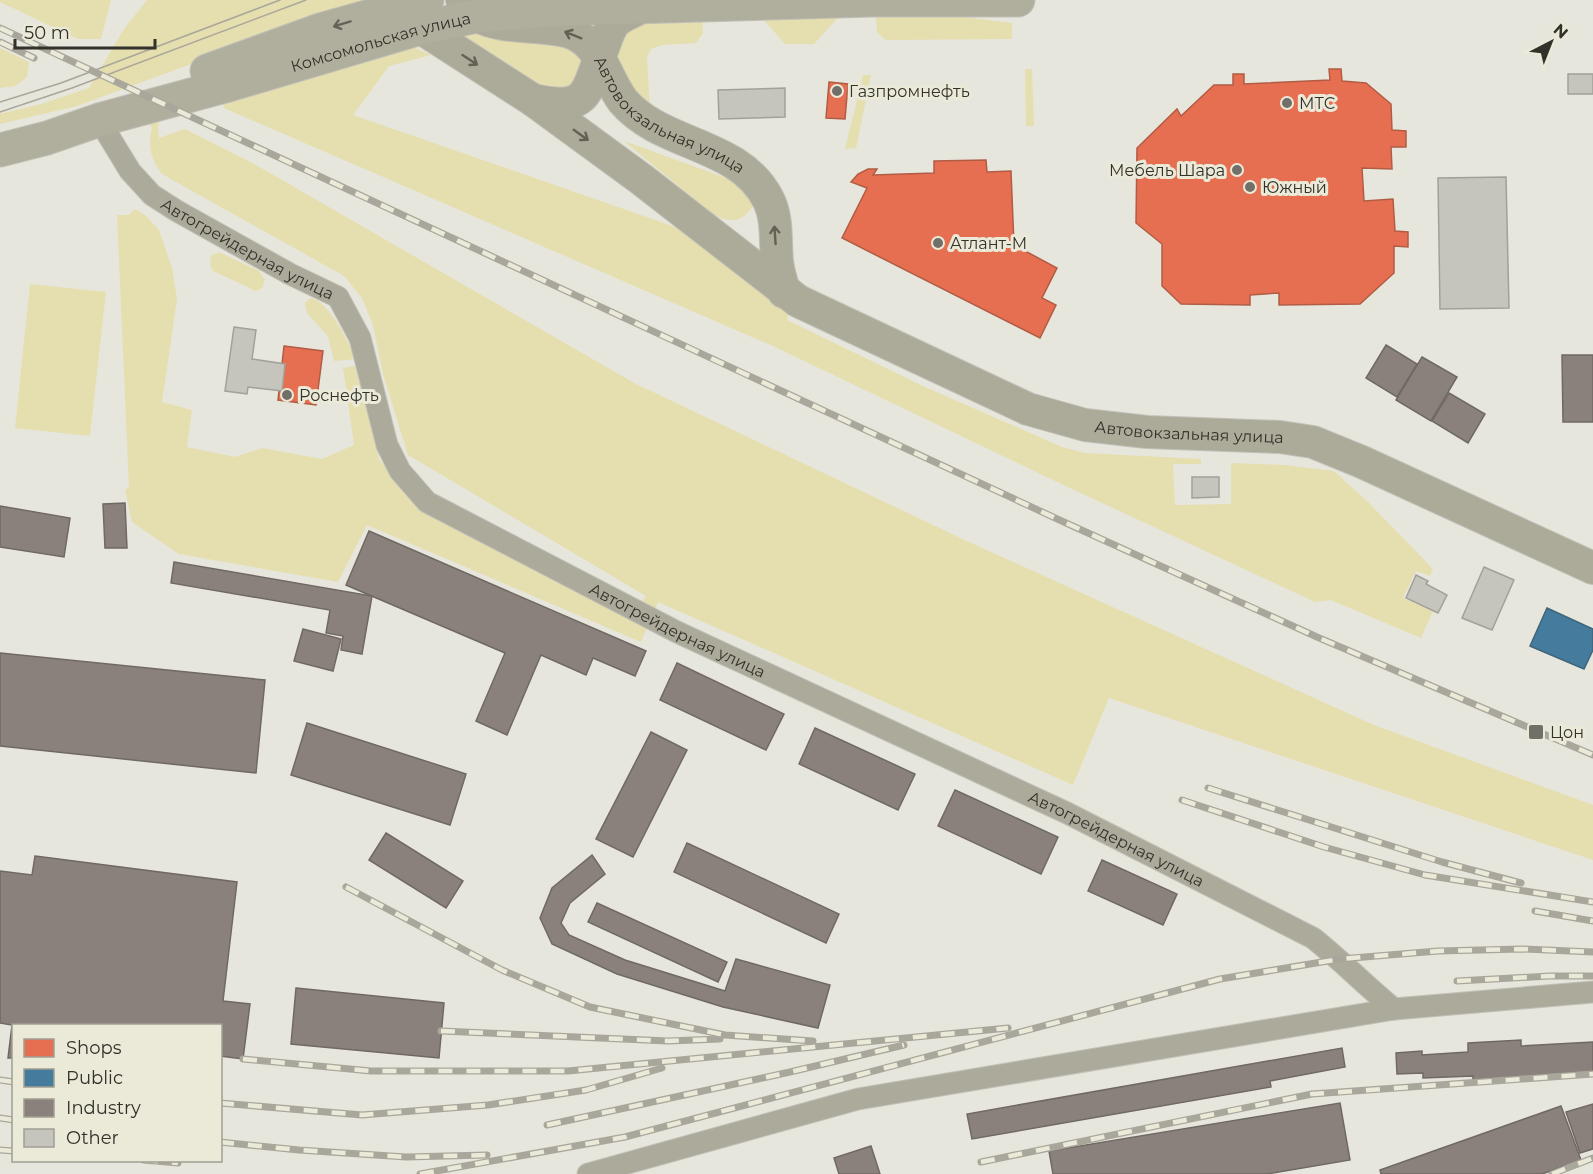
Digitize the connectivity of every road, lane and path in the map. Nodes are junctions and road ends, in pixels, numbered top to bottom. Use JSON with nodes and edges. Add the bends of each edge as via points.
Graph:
{"nodes":[{"id":1,"x":1018,"y":0,"type":"edge"},
{"id":2,"x":470,"y":8,"type":"edge"},
{"id":3,"x":640,"y":8,"type":"junction"},
{"id":4,"x":410,"y":9,"type":"edge"},
{"id":5,"x":599,"y":58,"type":"junction"},
{"id":6,"x":533,"y":100,"type":"junction"},
{"id":7,"x":99,"y":120,"type":"junction"},
{"id":8,"x":0,"y":150,"type":"edge"},
{"id":9,"x":784,"y":292,"type":"junction"},
{"id":10,"x":1593,"y":568,"type":"edge"},
{"id":11,"x":1593,"y":992,"type":"edge"},
{"id":12,"x":1394,"y":1009,"type":"junction"},
{"id":13,"x":588,"y":1174,"type":"edge"}],
"edges":[{"from":1,"to":3,"type":"main road","name":"Комсомольская улица","via":[[873,0]]},
{"from":2,"to":3,"type":"main road","name":"Комсомольская улица"},
{"from":2,"to":4,"type":"main road","name":"Комсомольская улица"},
{"from":5,"to":2,"type":"street","name":"Автовокзальная улица","one_way":true,"via":[[584,39],[573,34],[505,24]]},
{"from":3,"to":5,"type":"street","via":[[615,22]]},
{"from":4,"to":6,"type":"street","name":"Автовокзальная улица","one_way":true},
{"from":4,"to":7,"type":"main road","name":"Комсомольская улица","via":[[232,84]]},
{"from":5,"to":6,"type":"street","via":[[586,92],[579,99],[554,105]]},
{"from":9,"to":5,"type":"street","name":"Автовокзальная улица","one_way":true,"via":[[777,265],[774,216],[755,179],[735,162],[646,121],[623,101]]},
{"from":6,"to":9,"type":"street","name":"Автовокзальная улица","one_way":true},
{"from":7,"to":8,"type":"main road","name":"Комсомольская улица"},
{"from":7,"to":12,"type":"street","name":"Автогрейдерная улица","via":[[130,171],[152,195],[338,297],[360,338],[387,445],[400,471],[427,502],[668,627],[1067,813],[1313,938]]},
{"from":9,"to":10,"type":"street","name":"Автовокзальная улица","via":[[1028,409],[1085,425],[1312,442]]},
{"from":11,"to":12,"type":"street"},
{"from":12,"to":13,"type":"street","via":[[858,1099]]}]}
